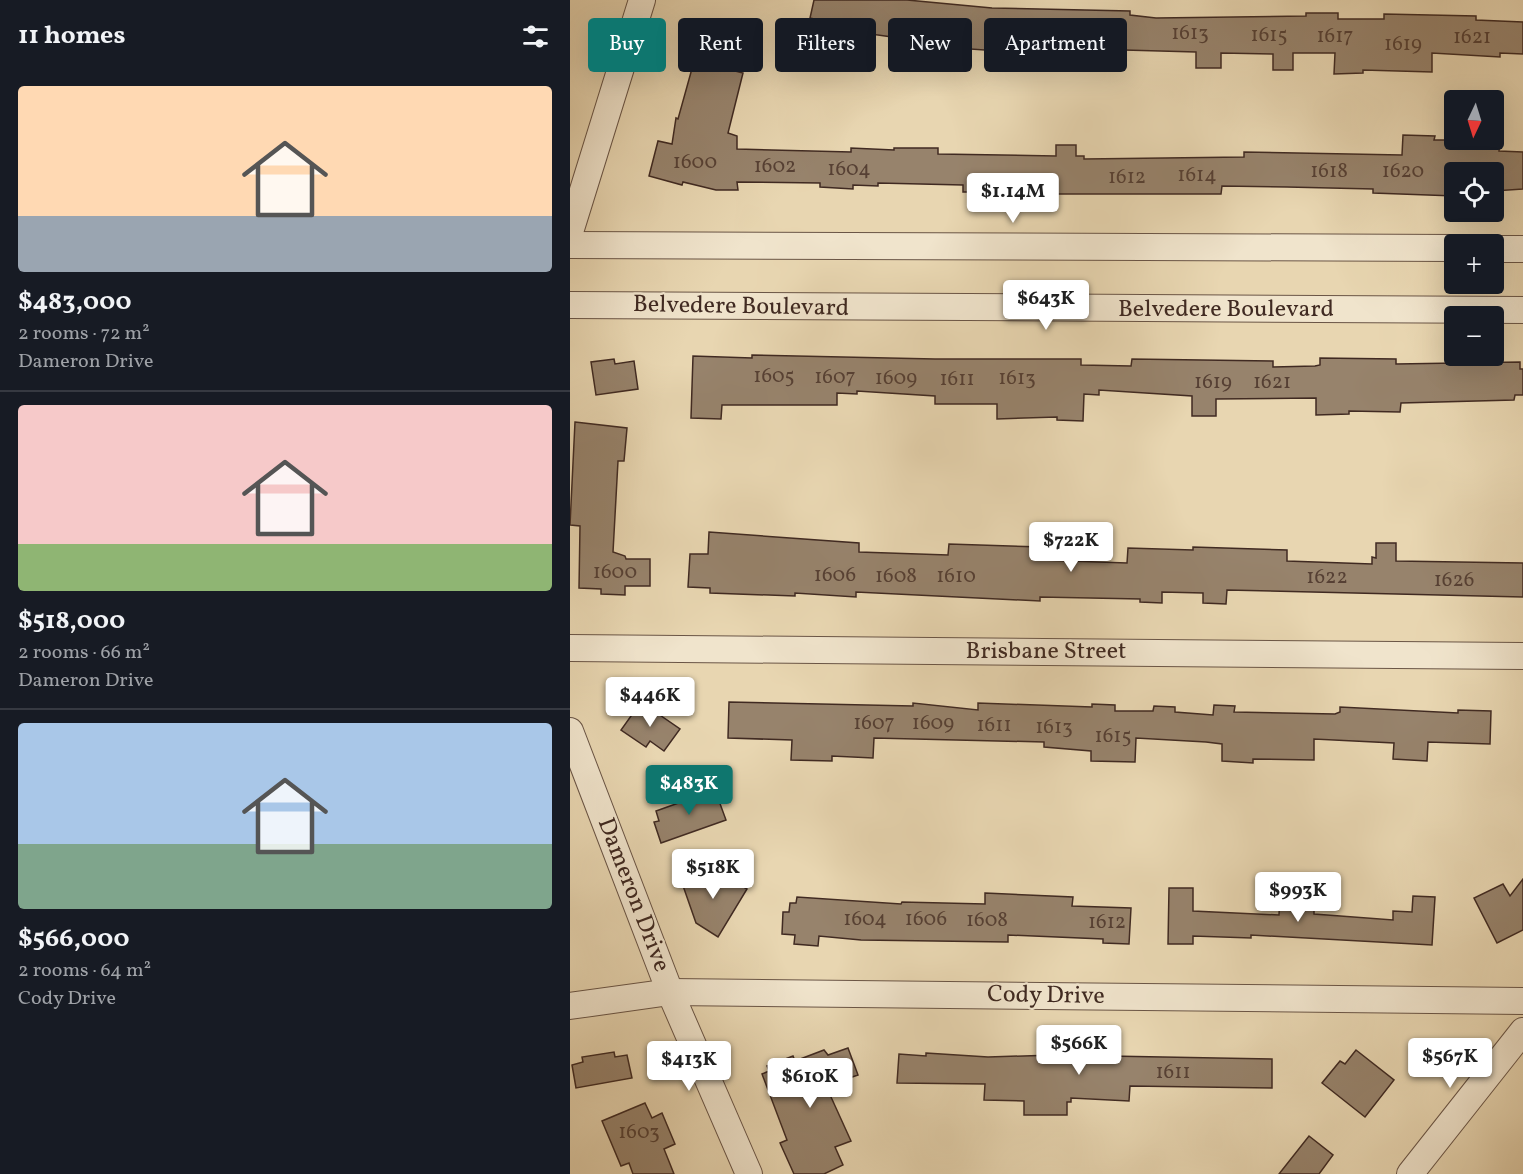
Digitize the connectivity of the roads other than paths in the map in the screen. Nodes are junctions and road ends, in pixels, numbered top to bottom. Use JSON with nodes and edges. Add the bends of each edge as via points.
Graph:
{"nodes":[{"id":1,"x":642,"y":0,"type":"edge"},
{"id":2,"x":570,"y":232,"type":"edge"},
{"id":3,"x":570,"y":245,"type":"edge"},
{"id":4,"x":1444,"y":248,"type":"edge"},
{"id":5,"x":1504,"y":249,"type":"edge"},
{"id":6,"x":1523,"y":249,"type":"edge"},
{"id":7,"x":570,"y":305,"type":"edge"},
{"id":8,"x":1523,"y":310,"type":"edge"},
{"id":9,"x":570,"y":648,"type":"edge"},
{"id":10,"x":1523,"y":656,"type":"edge"},
{"id":11,"x":570,"y":731,"type":"edge"},
{"id":12,"x":670,"y":992,"type":"junction"},
{"id":13,"x":1523,"y":1001,"type":"edge"},
{"id":14,"x":570,"y":1006,"type":"edge"},
{"id":15,"x":1523,"y":1031,"type":"edge"},
{"id":16,"x":749,"y":1174,"type":"edge"},
{"id":17,"x":1410,"y":1174,"type":"edge"}],
"edges":[{"from":1,"to":2,"type":"street"},
{"from":3,"to":4,"type":"street"},
{"from":5,"to":6,"type":"street"},
{"from":7,"to":8,"type":"street","name":"Belvedere Boulevard"},
{"from":9,"to":10,"type":"street","name":"Brisbane Street"},
{"from":11,"to":12,"type":"street","name":"Dameron Drive"},
{"from":12,"to":13,"type":"street","name":"Cody Drive"},
{"from":12,"to":14,"type":"street","name":"Cody Drive"},
{"from":12,"to":16,"type":"street","name":"Dameron Drive"},
{"from":15,"to":17,"type":"street"}]}
